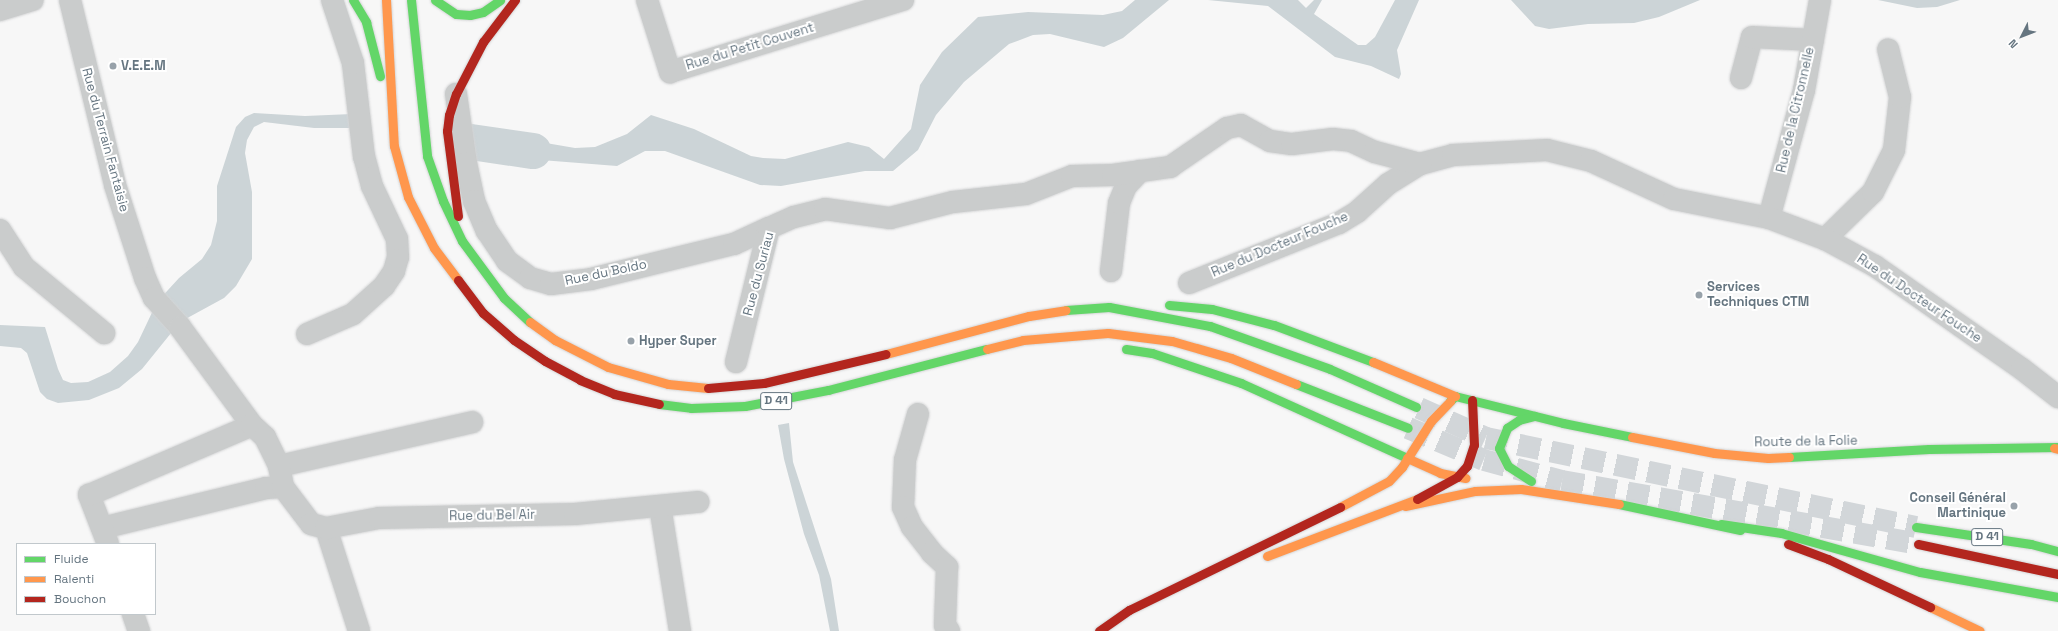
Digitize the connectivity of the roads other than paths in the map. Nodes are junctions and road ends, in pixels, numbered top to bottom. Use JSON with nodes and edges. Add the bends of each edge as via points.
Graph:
{"nodes":[{"id":1,"x":32,"y":0,"type":"edge"},
{"id":2,"x":70,"y":0,"type":"edge"},
{"id":3,"x":332,"y":0,"type":"edge"},
{"id":4,"x":353,"y":0,"type":"edge"},
{"id":5,"x":386,"y":0,"type":"edge"},
{"id":6,"x":412,"y":0,"type":"edge"},
{"id":7,"x":435,"y":0,"type":"edge"},
{"id":8,"x":500,"y":0,"type":"edge"},
{"id":9,"x":515,"y":0,"type":"edge"},
{"id":10,"x":647,"y":0,"type":"edge"},
{"id":11,"x":903,"y":0,"type":"edge"},
{"id":12,"x":1820,"y":0,"type":"edge"},
{"id":13,"x":0,"y":10,"type":"edge"},
{"id":14,"x":1813,"y":40,"type":"junction"},
{"id":15,"x":470,"y":45,"type":"dead end"},
{"id":16,"x":1888,"y":49,"type":"dead end"},
{"id":17,"x":1741,"y":78,"type":"dead end"},
{"id":18,"x":461,"y":86,"type":"junction"},
{"id":19,"x":394,"y":146,"type":"junction"},
{"id":20,"x":1420,"y":164,"type":"junction"},
{"id":21,"x":1140,"y":171,"type":"junction"},
{"id":22,"x":1769,"y":218,"type":"junction"},
{"id":23,"x":769,"y":228,"type":"junction"},
{"id":24,"x":0,"y":230,"type":"edge"},
{"id":25,"x":1825,"y":239,"type":"junction"},
{"id":26,"x":462,"y":241,"type":"junction"},
{"id":27,"x":1111,"y":271,"type":"dead end"},
{"id":28,"x":1189,"y":283,"type":"dead end"},
{"id":29,"x":1109,"y":307,"type":"junction"},
{"id":30,"x":104,"y":334,"type":"dead end"},
{"id":31,"x":307,"y":334,"type":"dead end"},
{"id":32,"x":1023,"y":340,"type":"junction"},
{"id":33,"x":1092,"y":344,"type":"dead end"},
{"id":34,"x":1114,"y":347,"type":"dead end"},
{"id":35,"x":736,"y":362,"type":"dead end"},
{"id":36,"x":1455,"y":396,"type":"junction"},
{"id":37,"x":2058,"y":397,"type":"edge"},
{"id":38,"x":1472,"y":400,"type":"junction"},
{"id":39,"x":1416,"y":407,"type":"tunnel mouth"},
{"id":40,"x":918,"y":414,"type":"dead end"},
{"id":41,"x":1534,"y":416,"type":"junction"},
{"id":42,"x":472,"y":422,"type":"dead end"},
{"id":43,"x":252,"y":425,"type":"junction"},
{"id":44,"x":1408,"y":428,"type":"tunnel mouth"},
{"id":45,"x":2057,"y":448,"type":"edge"},
{"id":46,"x":1407,"y":458,"type":"junction"},
{"id":47,"x":279,"y":466,"type":"junction"},
{"id":48,"x":1457,"y":477,"type":"junction"},
{"id":49,"x":1473,"y":478,"type":"dead end"},
{"id":50,"x":1512,"y":479,"type":"dead end"},
{"id":51,"x":1531,"y":481,"type":"junction"},
{"id":52,"x":283,"y":487,"type":"junction"},
{"id":53,"x":1585,"y":497,"type":"junction"},
{"id":54,"x":698,"y":502,"type":"dead end"},
{"id":55,"x":660,"y":506,"type":"junction"},
{"id":56,"x":1405,"y":506,"type":"junction"},
{"id":57,"x":1721,"y":524,"type":"junction"},
{"id":58,"x":1916,"y":526,"type":"tunnel mouth"},
{"id":59,"x":326,"y":528,"type":"junction"},
{"id":60,"x":105,"y":536,"type":"edge"},
{"id":61,"x":1918,"y":544,"type":"tunnel mouth"},
{"id":62,"x":2058,"y":551,"type":"edge"},
{"id":63,"x":2058,"y":574,"type":"edge"},
{"id":64,"x":1192,"y":580,"type":"junction"},
{"id":65,"x":2058,"y":597,"type":"edge"},
{"id":66,"x":133,"y":615,"type":"edge"},
{"id":67,"x":139,"y":631,"type":"edge"},
{"id":68,"x":359,"y":631,"type":"edge"},
{"id":69,"x":680,"y":631,"type":"edge"},
{"id":70,"x":949,"y":631,"type":"edge"},
{"id":71,"x":1099,"y":631,"type":"edge"},
{"id":72,"x":1980,"y":631,"type":"edge"}],
"edges":[{"from":1,"to":13,"type":"street"},
{"from":2,"to":43,"type":"street","name":"Rue du Terrain Fantaisie","via":[[115,186],[145,278],[154,298],[180,327]]},
{"from":3,"to":31,"type":"street","via":[[352,63],[364,158],[372,186],[397,239],[398,257],[394,271],[384,286],[359,310]]},
{"from":4,"to":19,"type":"main road","via":[[366,22],[373,44]]},
{"from":5,"to":19,"type":"main road","number":"D 41"},
{"from":6,"to":26,"type":"main road","number":"D 41","via":[[421,116],[428,156],[443,201]]},
{"from":7,"to":8,"type":"main road","via":[[456,14],[474,18]]},
{"from":9,"to":18,"type":"main road","via":[[483,42]]},
{"from":10,"to":11,"type":"street","name":"Rue du Petit Couvent","via":[[670,72]]},
{"from":12,"to":14,"type":"street","name":"Rue de la Citronnelle"},
{"from":14,"to":17,"type":"street","via":[[1752,37]]},
{"from":14,"to":22,"type":"street","name":"Rue de la Citronnelle","via":[[1804,90]]},
{"from":15,"to":18,"type":"main road"},
{"from":16,"to":25,"type":"street","via":[[1900,97],[1894,150],[1873,192]]},
{"from":18,"to":23,"type":"street","name":"Rue du Boldo","via":[[463,136],[474,201],[487,231],[507,261],[530,278],[551,284],[591,279],[734,244]]},
{"from":18,"to":26,"type":"main road","via":[[447,131]]},
{"from":19,"to":32,"type":"main road","number":"D 41","via":[[408,197],[431,242],[483,313],[514,340],[544,361],[614,394],[656,404],[691,408],[745,406],[828,390]]},
{"from":20,"to":21,"type":"street","name":"Rue du Suriau","via":[[1375,152],[1351,141],[1333,139],[1292,144],[1270,141],[1241,125],[1227,128],[1170,167]]},
{"from":20,"to":22,"type":"street","name":"Rue du Docteur Fouche","via":[[1453,155],[1547,150],[1590,161],[1674,199]]},
{"from":20,"to":28,"type":"street","name":"Rue du Docteur Fouche","via":[[1388,184],[1357,212],[1339,223]]},
{"from":21,"to":23,"type":"street","name":"Rue du Suriau","via":[[1113,175],[1072,176],[1026,194],[953,202],[890,218],[825,209],[794,217]]},
{"from":21,"to":27,"type":"street","via":[[1126,186],[1119,203]]},
{"from":22,"to":25,"type":"street","name":"Rue du Docteur Fouche"},
{"from":23,"to":35,"type":"street","name":"Rue du Suriau"},
{"from":24,"to":30,"type":"street","via":[[24,267]]},
{"from":25,"to":37,"type":"street","name":"Rue du Docteur Fouche","via":[[1875,266]]},
{"from":26,"to":29,"type":"main road","number":"D 41","via":[[504,298],[554,340],[608,367],[668,384],[702,388],[764,383],[924,345],[1028,316],[1070,309]]},
{"from":29,"to":36,"type":"main road","name":"Route de la Folie","via":[[1157,304],[1212,309],[1274,325]]},
{"from":29,"to":39,"type":"main road","number":"D 41","via":[[1210,326],[1330,369]]},
{"from":32,"to":33,"type":"main road"},
{"from":32,"to":44,"type":"main road","number":"D 41","via":[[1108,333],[1172,341],[1231,358]]},
{"from":34,"to":46,"type":"main road","via":[[1152,353],[1241,383]]},
{"from":36,"to":38,"type":"main road","name":"Route de la Folie"},
{"from":36,"to":46,"type":"main road","via":[[1431,421]]},
{"from":38,"to":41,"type":"main road","name":"Route de la Folie"},
{"from":38,"to":48,"type":"main road","via":[[1474,445],[1467,466]]},
{"from":40,"to":70,"type":"street","via":[[905,460],[903,507],[912,527],[932,553],[947,567],[945,625]]},
{"from":41,"to":45,"type":"main road","name":"Route de la Folie","via":[[1714,453],[1768,458],[1929,449]]},
{"from":41,"to":51,"type":"main road","via":[[1520,420],[1507,428],[1499,448],[1508,466]]},
{"from":42,"to":47,"type":"street"},
{"from":43,"to":47,"type":"street","name":"Rue du Terrain Fantaisie","via":[[264,437]]},
{"from":43,"to":60,"type":"street","via":[[89,495]]},
{"from":46,"to":48,"type":"main road"},
{"from":46,"to":64,"type":"main road","via":[[1389,481],[1366,495]]},
{"from":47,"to":52,"type":"street","name":"Rue du Terrain Fantaisie"},
{"from":48,"to":49,"type":"main road"},
{"from":48,"to":56,"type":"main road"},
{"from":50,"to":51,"type":"main road"},
{"from":51,"to":53,"type":"main road"},
{"from":52,"to":59,"type":"street","via":[[311,524]]},
{"from":52,"to":60,"type":"street","via":[[266,488]]},
{"from":53,"to":56,"type":"main road","via":[[1539,490],[1490,489]]},
{"from":53,"to":57,"type":"main road"},
{"from":54,"to":55,"type":"street","name":"Rue du Bel Air"},
{"from":55,"to":59,"type":"street","name":"Rue du Bel Air","via":[[575,514],[379,518]]},
{"from":55,"to":69,"type":"street"},
{"from":56,"to":64,"type":"main road","via":[[1326,536]]},
{"from":57,"to":65,"type":"main road","via":[[1781,533],[1920,572]]},
{"from":57,"to":72,"type":"main road","via":[[1796,546]]},
{"from":58,"to":62,"type":"main road","number":"D 41","via":[[2032,544]]},
{"from":59,"to":68,"type":"street"},
{"from":61,"to":63,"type":"main road","number":"D 41"},
{"from":64,"to":71,"type":"main road","via":[[1129,610]]},
{"from":66,"to":67,"type":"street"}]}
